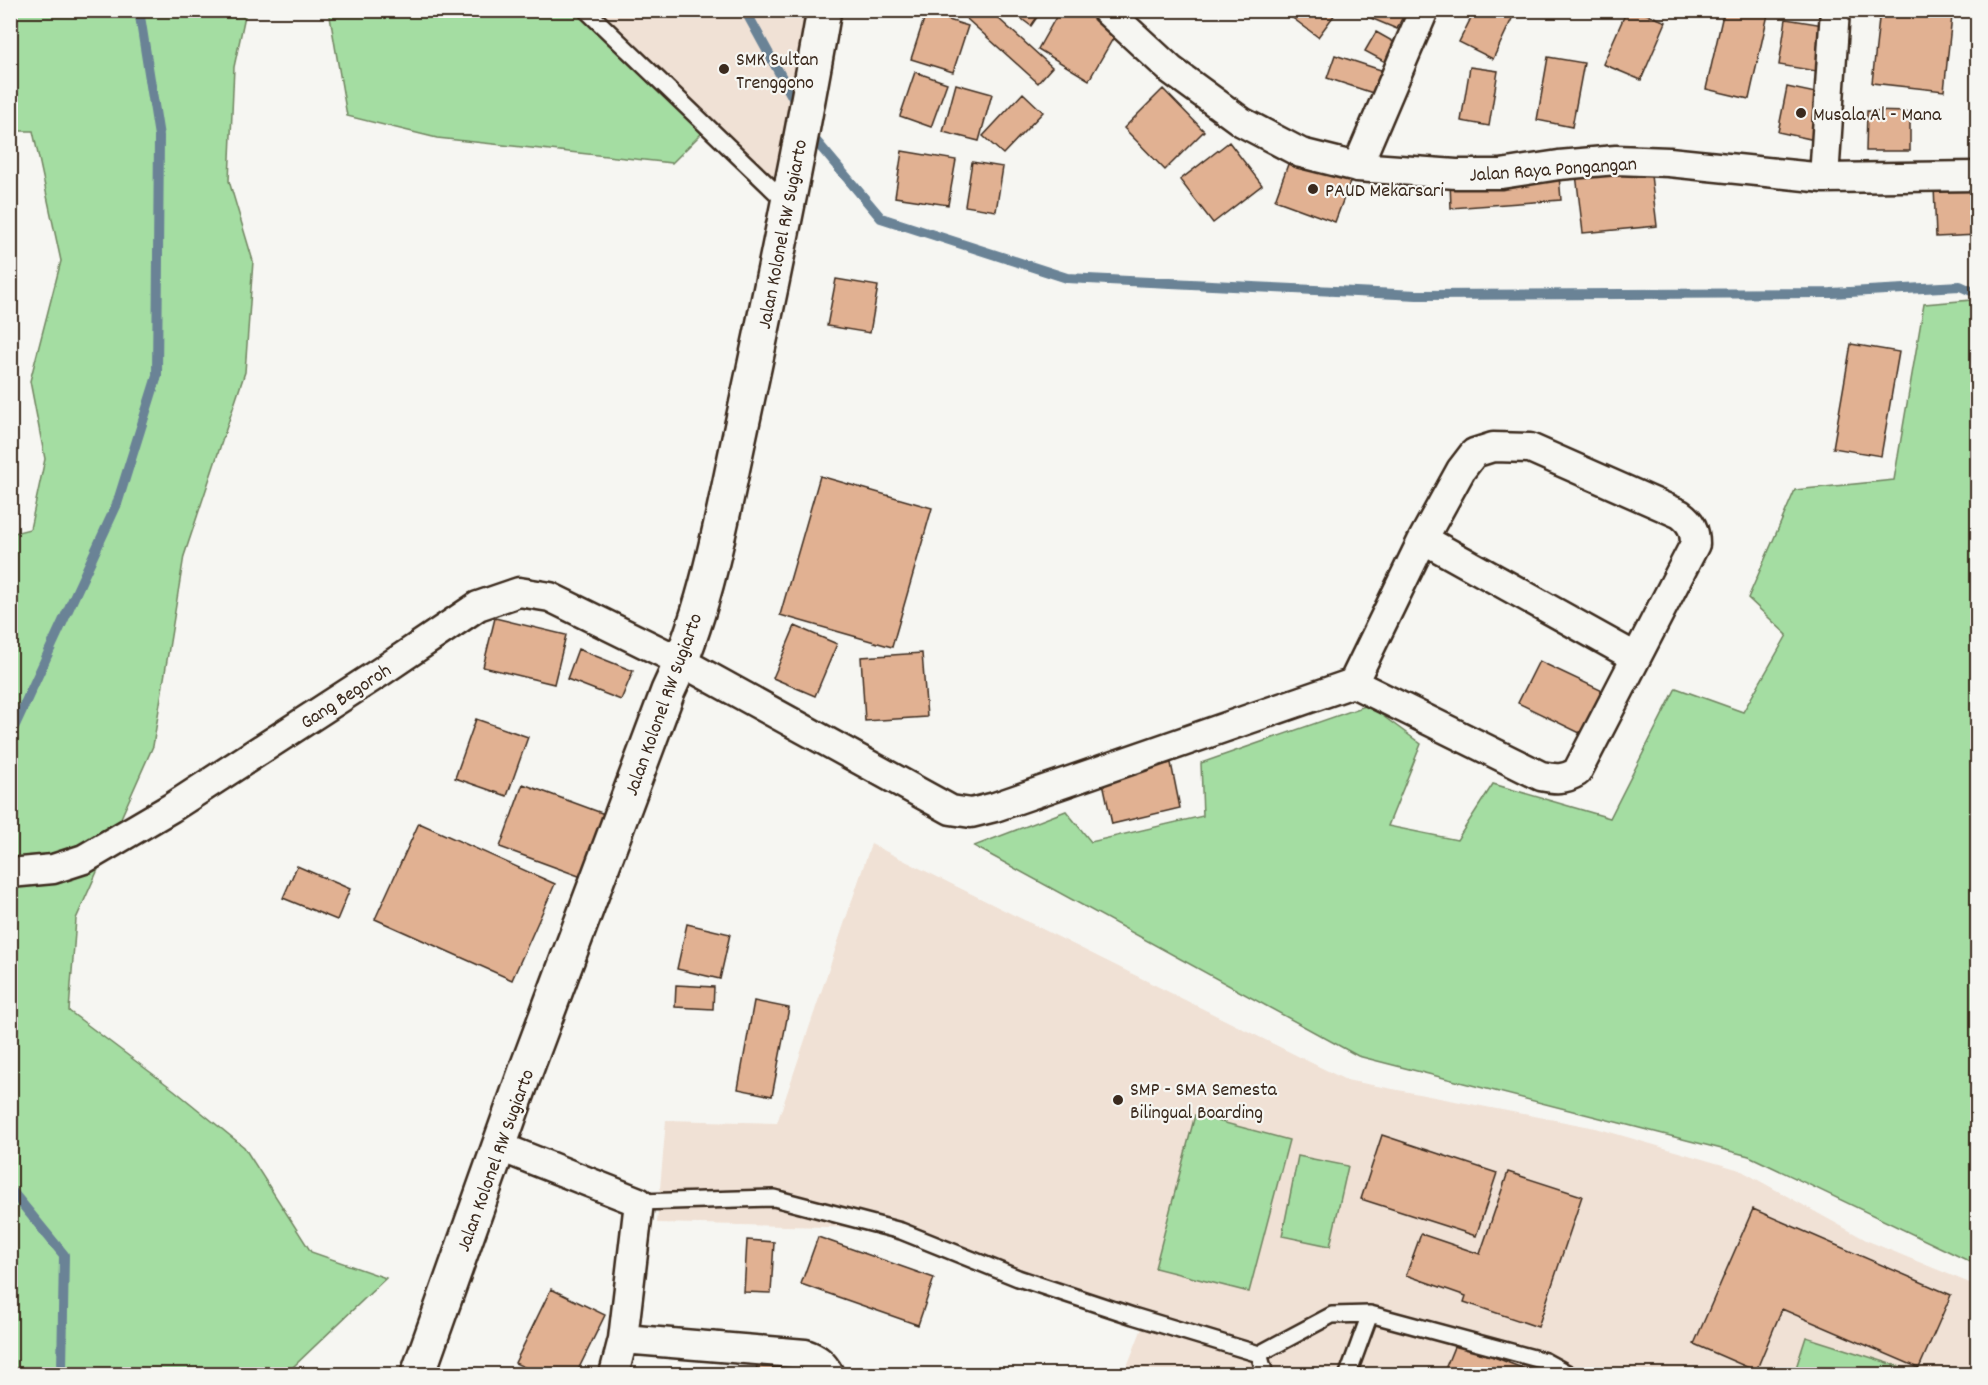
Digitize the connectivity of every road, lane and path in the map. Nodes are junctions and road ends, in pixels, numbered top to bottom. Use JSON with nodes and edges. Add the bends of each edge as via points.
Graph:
{"nodes":[{"id":1,"x":586,"y":10,"type":"edge"},
{"id":2,"x":824,"y":10,"type":"edge"},
{"id":3,"x":1106,"y":10,"type":"edge"},
{"id":4,"x":1424,"y":10,"type":"edge"},
{"id":5,"x":1835,"y":10,"type":"edge"},
{"id":6,"x":1357,"y":166,"type":"junction"},
{"id":7,"x":1977,"y":176,"type":"edge"},
{"id":8,"x":1824,"y":178,"type":"junction"},
{"id":9,"x":787,"y":203,"type":"junction"},
{"id":10,"x":1423,"y":539,"type":"junction"},
{"id":11,"x":1635,"y":657,"type":"junction"},
{"id":12,"x":682,"y":662,"type":"junction"},
{"id":13,"x":1353,"y":683,"type":"junction"},
{"id":14,"x":11,"y":874,"type":"edge"},
{"id":15,"x":498,"y":1146,"type":"junction"},
{"id":16,"x":639,"y":1202,"type":"junction"},
{"id":17,"x":1370,"y":1314,"type":"junction"},
{"id":18,"x":623,"y":1339,"type":"junction"},
{"id":19,"x":1259,"y":1354,"type":"junction"},
{"id":20,"x":418,"y":1374,"type":"edge"},
{"id":21,"x":614,"y":1374,"type":"edge"},
{"id":22,"x":829,"y":1374,"type":"edge"},
{"id":23,"x":1265,"y":1374,"type":"edge"},
{"id":24,"x":1348,"y":1374,"type":"edge"},
{"id":25,"x":1569,"y":1374,"type":"edge"}],
"edges":[{"from":1,"to":9,"type":"lane"},
{"from":2,"to":9,"type":"main road","name":"Jalan Kolonel RW Sugiarto"},
{"from":3,"to":6,"type":"street","name":"Jalan Raya Pongangan","via":[[1171,70],[1242,122],[1301,153]]},
{"from":4,"to":6,"type":"street"},
{"from":5,"to":8,"type":"street"},
{"from":6,"to":8,"type":"street","name":"Jalan Raya Pongangan","via":[[1501,174],[1616,160],[1658,161]]},
{"from":7,"to":8,"type":"street","name":"Jalan Raya Pongangan"},
{"from":9,"to":12,"type":"main road","name":"Jalan Kolonel RW Sugiarto","via":[[711,567]]},
{"from":10,"to":11,"type":"street"},
{"from":10,"to":11,"type":"street","via":[[1461,470],[1474,453],[1492,447],[1530,448],[1680,514],[1689,521],[1695,544]]},
{"from":10,"to":13,"type":"street"},
{"from":11,"to":13,"type":"street","via":[[1577,772],[1556,779],[1541,776]]},
{"from":12,"to":13,"type":"street","name":"Gang Begoroh","via":[[951,810],[971,813]]},
{"from":12,"to":14,"type":"street","name":"Gang Begoroh","via":[[550,597],[519,592],[478,606],[171,808],[84,858],[53,869]]},
{"from":12,"to":15,"type":"main road","name":"Jalan Kolonel RW Sugiarto"},
{"from":15,"to":16,"type":"street"},
{"from":15,"to":20,"type":"main road","name":"Jalan Kolonel RW Sugiarto"},
{"from":16,"to":18,"type":"street"},
{"from":16,"to":19,"type":"lane","via":[[774,1198],[901,1231],[1018,1278]]},
{"from":17,"to":19,"type":"lane","via":[[1332,1315]]},
{"from":17,"to":24,"type":"lane"},
{"from":17,"to":25,"type":"lane","via":[[1545,1361]]},
{"from":18,"to":21,"type":"street"},
{"from":18,"to":22,"type":"street","via":[[805,1354],[824,1365]]},
{"from":19,"to":23,"type":"lane"}]}
